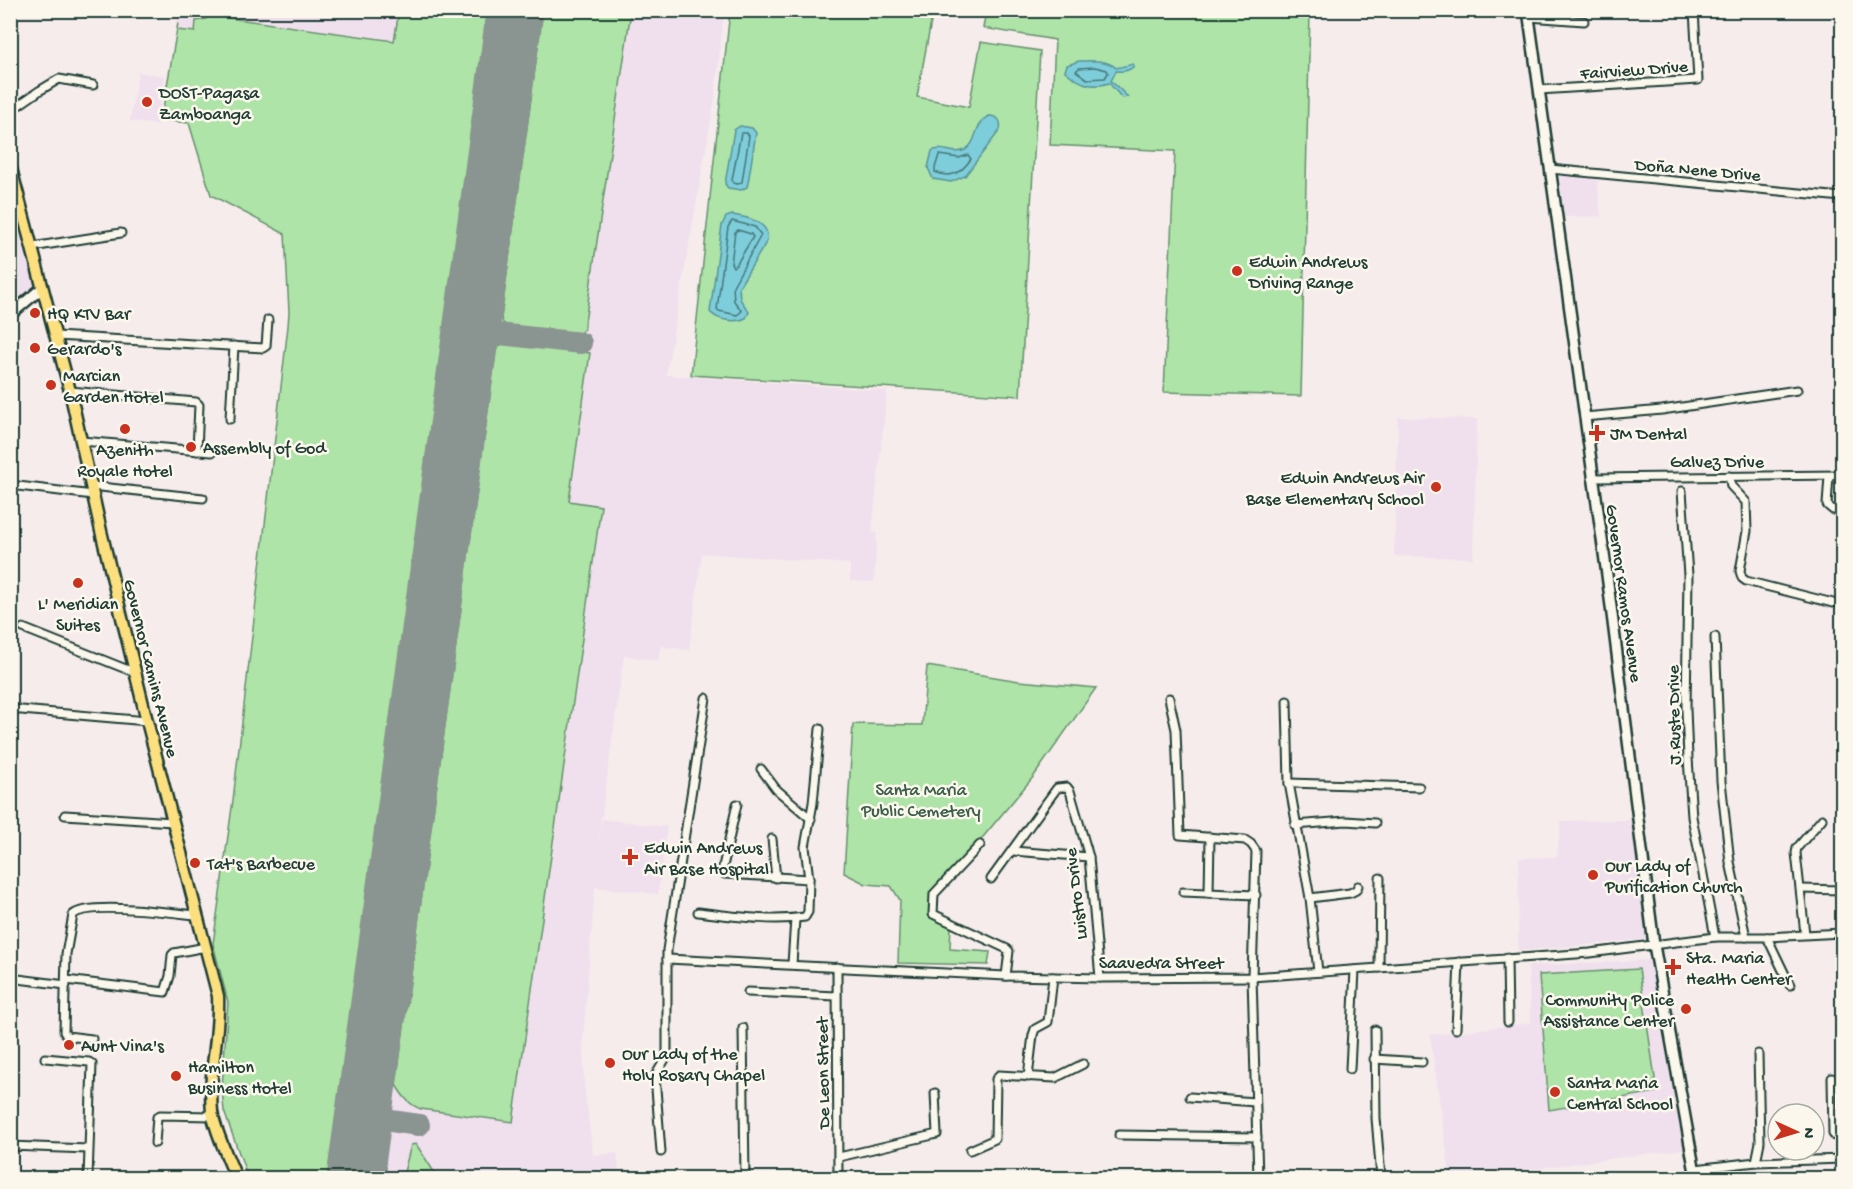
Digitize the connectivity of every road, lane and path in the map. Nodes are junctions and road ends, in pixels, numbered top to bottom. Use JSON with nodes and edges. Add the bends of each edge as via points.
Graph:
{"nodes":[{"id":1,"x":1694,"y":10,"type":"edge"},
{"id":2,"x":1528,"y":14,"type":"edge"},
{"id":3,"x":1584,"y":21,"type":"dead end"},
{"id":4,"x":93,"y":85,"type":"dead end"},
{"id":5,"x":1539,"y":90,"type":"junction"},
{"id":6,"x":10,"y":111,"type":"edge"},
{"id":7,"x":10,"y":165,"type":"edge"},
{"id":8,"x":1550,"y":169,"type":"junction"},
{"id":9,"x":1842,"y":197,"type":"edge"},
{"id":10,"x":121,"y":233,"type":"dead end"},
{"id":11,"x":32,"y":247,"type":"junction"},
{"id":12,"x":42,"y":288,"type":"junction"},
{"id":13,"x":10,"y":315,"type":"edge"},
{"id":14,"x":268,"y":320,"type":"dead end"},
{"id":15,"x":56,"y":336,"type":"junction"},
{"id":16,"x":234,"y":346,"type":"junction"},
{"id":17,"x":1797,"y":390,"type":"dead end"},
{"id":18,"x":70,"y":391,"type":"junction"},
{"id":19,"x":1584,"y":417,"type":"junction"},
{"id":20,"x":230,"y":419,"type":"dead end"},
{"id":21,"x":81,"y":441,"type":"junction"},
{"id":22,"x":197,"y":451,"type":"junction"},
{"id":23,"x":212,"y":452,"type":"dead end"},
{"id":24,"x":1842,"y":475,"type":"edge"},
{"id":25,"x":1729,"y":476,"type":"junction"},
{"id":26,"x":1829,"y":476,"type":"junction"},
{"id":27,"x":1592,"y":478,"type":"junction"},
{"id":28,"x":10,"y":485,"type":"edge"},
{"id":29,"x":92,"y":491,"type":"junction"},
{"id":30,"x":1682,"y":491,"type":"dead end"},
{"id":31,"x":203,"y":498,"type":"dead end"},
{"id":32,"x":1842,"y":510,"type":"edge"},
{"id":33,"x":1833,"y":603,"type":"dead end"},
{"id":34,"x":23,"y":628,"type":"dead end"},
{"id":35,"x":1714,"y":637,"type":"dead end"},
{"id":36,"x":136,"y":673,"type":"junction"},
{"id":37,"x":706,"y":698,"type":"dead end"},
{"id":38,"x":1169,"y":698,"type":"dead end"},
{"id":39,"x":1287,"y":701,"type":"dead end"},
{"id":40,"x":10,"y":709,"type":"edge"},
{"id":41,"x":147,"y":721,"type":"junction"},
{"id":42,"x":820,"y":729,"type":"dead end"},
{"id":43,"x":761,"y":770,"type":"dead end"},
{"id":44,"x":1288,"y":783,"type":"junction"},
{"id":45,"x":1419,"y":787,"type":"dead end"},
{"id":46,"x":737,"y":804,"type":"dead end"},
{"id":47,"x":65,"y":815,"type":"dead end"},
{"id":48,"x":811,"y":819,"type":"junction"},
{"id":49,"x":1822,"y":819,"type":"dead end"},
{"id":50,"x":173,"y":822,"type":"junction"},
{"id":51,"x":1375,"y":822,"type":"dead end"},
{"id":52,"x":1295,"y":825,"type":"junction"},
{"id":53,"x":1210,"y":837,"type":"junction"},
{"id":54,"x":772,"y":839,"type":"dead end"},
{"id":55,"x":980,"y":845,"type":"dead end"},
{"id":56,"x":1013,"y":851,"type":"junction"},
{"id":57,"x":1089,"y":857,"type":"junction"},
{"id":58,"x":776,"y":878,"type":"junction"},
{"id":59,"x":1380,"y":878,"type":"dead end"},
{"id":60,"x":809,"y":879,"type":"junction"},
{"id":61,"x":991,"y":879,"type":"dead end"},
{"id":62,"x":1358,"y":885,"type":"dead end"},
{"id":63,"x":1801,"y":889,"type":"junction"},
{"id":64,"x":1842,"y":890,"type":"edge"},
{"id":65,"x":1183,"y":892,"type":"dead end"},
{"id":66,"x":1209,"y":893,"type":"junction"},
{"id":67,"x":1256,"y":895,"type":"junction"},
{"id":68,"x":1310,"y":898,"type":"junction"},
{"id":69,"x":698,"y":912,"type":"dead end"},
{"id":70,"x":196,"y":915,"type":"junction"},
{"id":71,"x":795,"y":919,"type":"junction"},
{"id":72,"x":1842,"y":933,"type":"edge"},
{"id":73,"x":1805,"y":934,"type":"junction"},
{"id":74,"x":1714,"y":937,"type":"junction"},
{"id":75,"x":1746,"y":937,"type":"junction"},
{"id":76,"x":1767,"y":937,"type":"junction"},
{"id":77,"x":1654,"y":945,"type":"junction"},
{"id":78,"x":206,"y":947,"type":"junction"},
{"id":79,"x":1507,"y":958,"type":"junction"},
{"id":80,"x":667,"y":959,"type":"junction"},
{"id":81,"x":1460,"y":962,"type":"junction"},
{"id":82,"x":792,"y":964,"type":"junction"},
{"id":83,"x":837,"y":967,"type":"junction"},
{"id":84,"x":1379,"y":968,"type":"junction"},
{"id":85,"x":1355,"y":970,"type":"junction"},
{"id":86,"x":1318,"y":972,"type":"junction"},
{"id":87,"x":1006,"y":976,"type":"junction"},
{"id":88,"x":1053,"y":977,"type":"junction"},
{"id":89,"x":1252,"y":977,"type":"junction"},
{"id":90,"x":1100,"y":978,"type":"junction"},
{"id":91,"x":18,"y":979,"type":"dead end"},
{"id":92,"x":66,"y":982,"type":"junction"},
{"id":93,"x":1790,"y":985,"type":"dead end"},
{"id":94,"x":748,"y":992,"type":"dead end"},
{"id":95,"x":836,"y":996,"type":"junction"},
{"id":96,"x":1508,"y":1022,"type":"dead end"},
{"id":97,"x":742,"y":1028,"type":"dead end"},
{"id":98,"x":1456,"y":1029,"type":"dead end"},
{"id":99,"x":1375,"y":1030,"type":"dead end"},
{"id":100,"x":92,"y":1038,"type":"dead end"},
{"id":101,"x":1758,"y":1054,"type":"dead end"},
{"id":102,"x":45,"y":1058,"type":"dead end"},
{"id":103,"x":1374,"y":1059,"type":"junction"},
{"id":104,"x":1422,"y":1062,"type":"dead end"},
{"id":105,"x":1083,"y":1064,"type":"dead end"},
{"id":106,"x":1350,"y":1069,"type":"dead end"},
{"id":107,"x":1028,"y":1077,"type":"junction"},
{"id":108,"x":1832,"y":1078,"type":"dead end"},
{"id":109,"x":936,"y":1093,"type":"dead end"},
{"id":110,"x":1190,"y":1097,"type":"dead end"},
{"id":111,"x":1255,"y":1102,"type":"junction"},
{"id":112,"x":213,"y":1116,"type":"junction"},
{"id":113,"x":1119,"y":1135,"type":"dead end"},
{"id":114,"x":1842,"y":1136,"type":"edge"},
{"id":115,"x":1257,"y":1137,"type":"junction"},
{"id":116,"x":155,"y":1143,"type":"dead end"},
{"id":117,"x":10,"y":1146,"type":"edge"},
{"id":118,"x":88,"y":1149,"type":"junction"},
{"id":119,"x":970,"y":1150,"type":"dead end"},
{"id":120,"x":661,"y":1152,"type":"dead end"},
{"id":121,"x":839,"y":1157,"type":"junction"},
{"id":122,"x":1842,"y":1159,"type":"edge"},
{"id":123,"x":1756,"y":1162,"type":"junction"},
{"id":124,"x":1696,"y":1174,"type":"edge"},
{"id":125,"x":88,"y":1179,"type":"edge"},
{"id":126,"x":236,"y":1179,"type":"edge"},
{"id":127,"x":745,"y":1179,"type":"edge"},
{"id":128,"x":838,"y":1179,"type":"edge"},
{"id":129,"x":1258,"y":1179,"type":"edge"},
{"id":130,"x":1381,"y":1179,"type":"edge"}],
"edges":[{"from":1,"to":5,"type":"street","name":"Fairview Drive","via":[[1698,80]]},
{"from":2,"to":3,"type":"street"},
{"from":2,"to":5,"type":"main road","name":"Governor Ramos Avenue"},
{"from":4,"to":6,"type":"street","via":[[59,80]]},
{"from":5,"to":8,"type":"main road","name":"Governor Ramos Avenue"},
{"from":7,"to":11,"type":"main road","name":"Governor Camins Avenue"},
{"from":8,"to":9,"type":"street","name":"Doña Nene Drive"},
{"from":8,"to":19,"type":"main road","name":"Governor Ramos Avenue"},
{"from":10,"to":11,"type":"street"},
{"from":11,"to":12,"type":"main road","name":"Governor Camins Avenue"},
{"from":12,"to":13,"type":"main road"},
{"from":12,"to":15,"type":"main road","name":"Governor Camins Avenue"},
{"from":14,"to":16,"type":"street","via":[[265,348]]},
{"from":15,"to":16,"type":"street"},
{"from":15,"to":18,"type":"main road","name":"Governor Camins Avenue"},
{"from":16,"to":20,"type":"street"},
{"from":17,"to":19,"type":"street"},
{"from":18,"to":21,"type":"main road","name":"Governor Camins Avenue"},
{"from":18,"to":22,"type":"street","via":[[196,402],[200,405]]},
{"from":19,"to":27,"type":"main road","name":"Governor Ramos Avenue"},
{"from":21,"to":22,"type":"street"},
{"from":21,"to":29,"type":"main road","name":"Governor Camins Avenue"},
{"from":22,"to":23,"type":"street"},
{"from":24,"to":26,"type":"street","name":"Galvez Drive"},
{"from":25,"to":26,"type":"street","name":"Galvez Drive"},
{"from":25,"to":27,"type":"street","name":"Galvez Drive"},
{"from":25,"to":33,"type":"street","via":[[1731,486],[1746,502],[1742,578]]},
{"from":26,"to":32,"type":"street","via":[[1827,505]]},
{"from":27,"to":77,"type":"main road","name":"Governor Ramos Avenue"},
{"from":28,"to":29,"type":"street"},
{"from":29,"to":31,"type":"street"},
{"from":29,"to":36,"type":"main road","name":"Governor Camins Avenue"},
{"from":30,"to":74,"type":"street","name":"J.Ruste Drive","via":[[1688,574],[1686,709],[1692,817]]},
{"from":34,"to":36,"type":"street"},
{"from":35,"to":75,"type":"street","via":[[1722,792],[1730,862]]},
{"from":36,"to":41,"type":"main road","name":"Governor Camins Avenue"},
{"from":37,"to":80,"type":"street"},
{"from":38,"to":53,"type":"street","via":[[1176,730],[1179,832],[1183,836]]},
{"from":39,"to":44,"type":"street"},
{"from":40,"to":41,"type":"street"},
{"from":41,"to":50,"type":"main road","name":"Governor Camins Avenue"},
{"from":42,"to":48,"type":"street"},
{"from":43,"to":48,"type":"street","via":[[776,789]]},
{"from":44,"to":45,"type":"street"},
{"from":44,"to":52,"type":"street"},
{"from":46,"to":58,"type":"street","via":[[723,873]]},
{"from":47,"to":50,"type":"street"},
{"from":48,"to":60,"type":"street","via":[[805,847]]},
{"from":49,"to":63,"type":"street","via":[[1797,848]]},
{"from":50,"to":70,"type":"main road","name":"Governor Camins Avenue"},
{"from":51,"to":52,"type":"street"},
{"from":52,"to":68,"type":"street"},
{"from":53,"to":66,"type":"street"},
{"from":53,"to":67,"type":"street","via":[[1251,844],[1256,851]]},
{"from":54,"to":58,"type":"street"},
{"from":55,"to":87,"type":"street","via":[[934,894],[933,914],[1007,949]]},
{"from":56,"to":57,"type":"street"},
{"from":56,"to":57,"type":"street","name":"Luistro Drive","via":[[1062,787],[1070,791]]},
{"from":56,"to":61,"type":"street","name":"Luistro Drive"},
{"from":57,"to":90,"type":"street","name":"Luistro Drive"},
{"from":58,"to":60,"type":"street"},
{"from":59,"to":84,"type":"street"},
{"from":60,"to":71,"type":"street","via":[[808,912]]},
{"from":62,"to":68,"type":"street","via":[[1350,893]]},
{"from":63,"to":64,"type":"street"},
{"from":63,"to":73,"type":"street"},
{"from":65,"to":66,"type":"street"},
{"from":66,"to":67,"type":"street"},
{"from":67,"to":89,"type":"street"},
{"from":68,"to":86,"type":"street"},
{"from":69,"to":71,"type":"street"},
{"from":70,"to":78,"type":"main road","name":"Governor Camins Avenue"},
{"from":70,"to":92,"type":"street","via":[[134,909],[76,912],[69,930]]},
{"from":71,"to":82,"type":"street"},
{"from":72,"to":73,"type":"street","name":"Saavedra Street"},
{"from":73,"to":76,"type":"street","name":"Saavedra Street"},
{"from":74,"to":75,"type":"street","name":"Saavedra Street"},
{"from":74,"to":77,"type":"street","name":"Saavedra Street"},
{"from":75,"to":76,"type":"street","name":"Saavedra Street"},
{"from":76,"to":93,"type":"street"},
{"from":77,"to":79,"type":"street","name":"Saavedra Street"},
{"from":77,"to":124,"type":"main road","name":"Governor Ramos Avenue"},
{"from":78,"to":92,"type":"street","via":[[174,952],[165,992]]},
{"from":78,"to":112,"type":"main road","name":"Governor Camins Avenue","via":[[219,1014],[211,1076]]},
{"from":79,"to":81,"type":"street","name":"Saavedra Street"},
{"from":79,"to":96,"type":"street"},
{"from":80,"to":82,"type":"street","name":"Saavedra Street"},
{"from":80,"to":120,"type":"street","via":[[667,1056],[655,1076]]},
{"from":81,"to":84,"type":"street","name":"Saavedra Street"},
{"from":81,"to":98,"type":"street"},
{"from":82,"to":83,"type":"street","name":"Saavedra Street"},
{"from":83,"to":87,"type":"street","name":"Saavedra Street"},
{"from":83,"to":95,"type":"street","name":"De Leon Street"},
{"from":84,"to":85,"type":"street","name":"Saavedra Street"},
{"from":85,"to":86,"type":"street","name":"Saavedra Street"},
{"from":85,"to":106,"type":"street"},
{"from":86,"to":89,"type":"street","name":"Saavedra Street"},
{"from":87,"to":88,"type":"street","name":"Saavedra Street"},
{"from":88,"to":90,"type":"street","name":"Saavedra Street"},
{"from":88,"to":107,"type":"street","via":[[1048,1022],[1035,1029]]},
{"from":89,"to":90,"type":"street","name":"Saavedra Street"},
{"from":89,"to":111,"type":"street"},
{"from":91,"to":92,"type":"street"},
{"from":92,"to":100,"type":"street","via":[[64,1032],[67,1036]]},
{"from":94,"to":95,"type":"street"},
{"from":95,"to":121,"type":"street","name":"De Leon Street"},
{"from":97,"to":127,"type":"street"},
{"from":99,"to":103,"type":"street"},
{"from":101,"to":123,"type":"street","via":[[1761,1142]]},
{"from":102,"to":118,"type":"street","via":[[92,1064]]},
{"from":103,"to":104,"type":"street"},
{"from":103,"to":130,"type":"street"},
{"from":105,"to":107,"type":"street","via":[[1055,1078]]},
{"from":107,"to":119,"type":"street","via":[[997,1077],[994,1139]]},
{"from":108,"to":114,"type":"street","via":[[1833,1134]]},
{"from":109,"to":121,"type":"street","via":[[938,1134]]},
{"from":110,"to":111,"type":"street"},
{"from":111,"to":115,"type":"street"},
{"from":112,"to":116,"type":"street","via":[[160,1115]]},
{"from":112,"to":126,"type":"main road","name":"Governor Camins Avenue"},
{"from":113,"to":115,"type":"street"},
{"from":115,"to":129,"type":"street"},
{"from":117,"to":118,"type":"street"},
{"from":118,"to":125,"type":"street"},
{"from":121,"to":128,"type":"street","name":"De Leon Street"},
{"from":122,"to":123,"type":"street"},
{"from":123,"to":124,"type":"street"}]}
